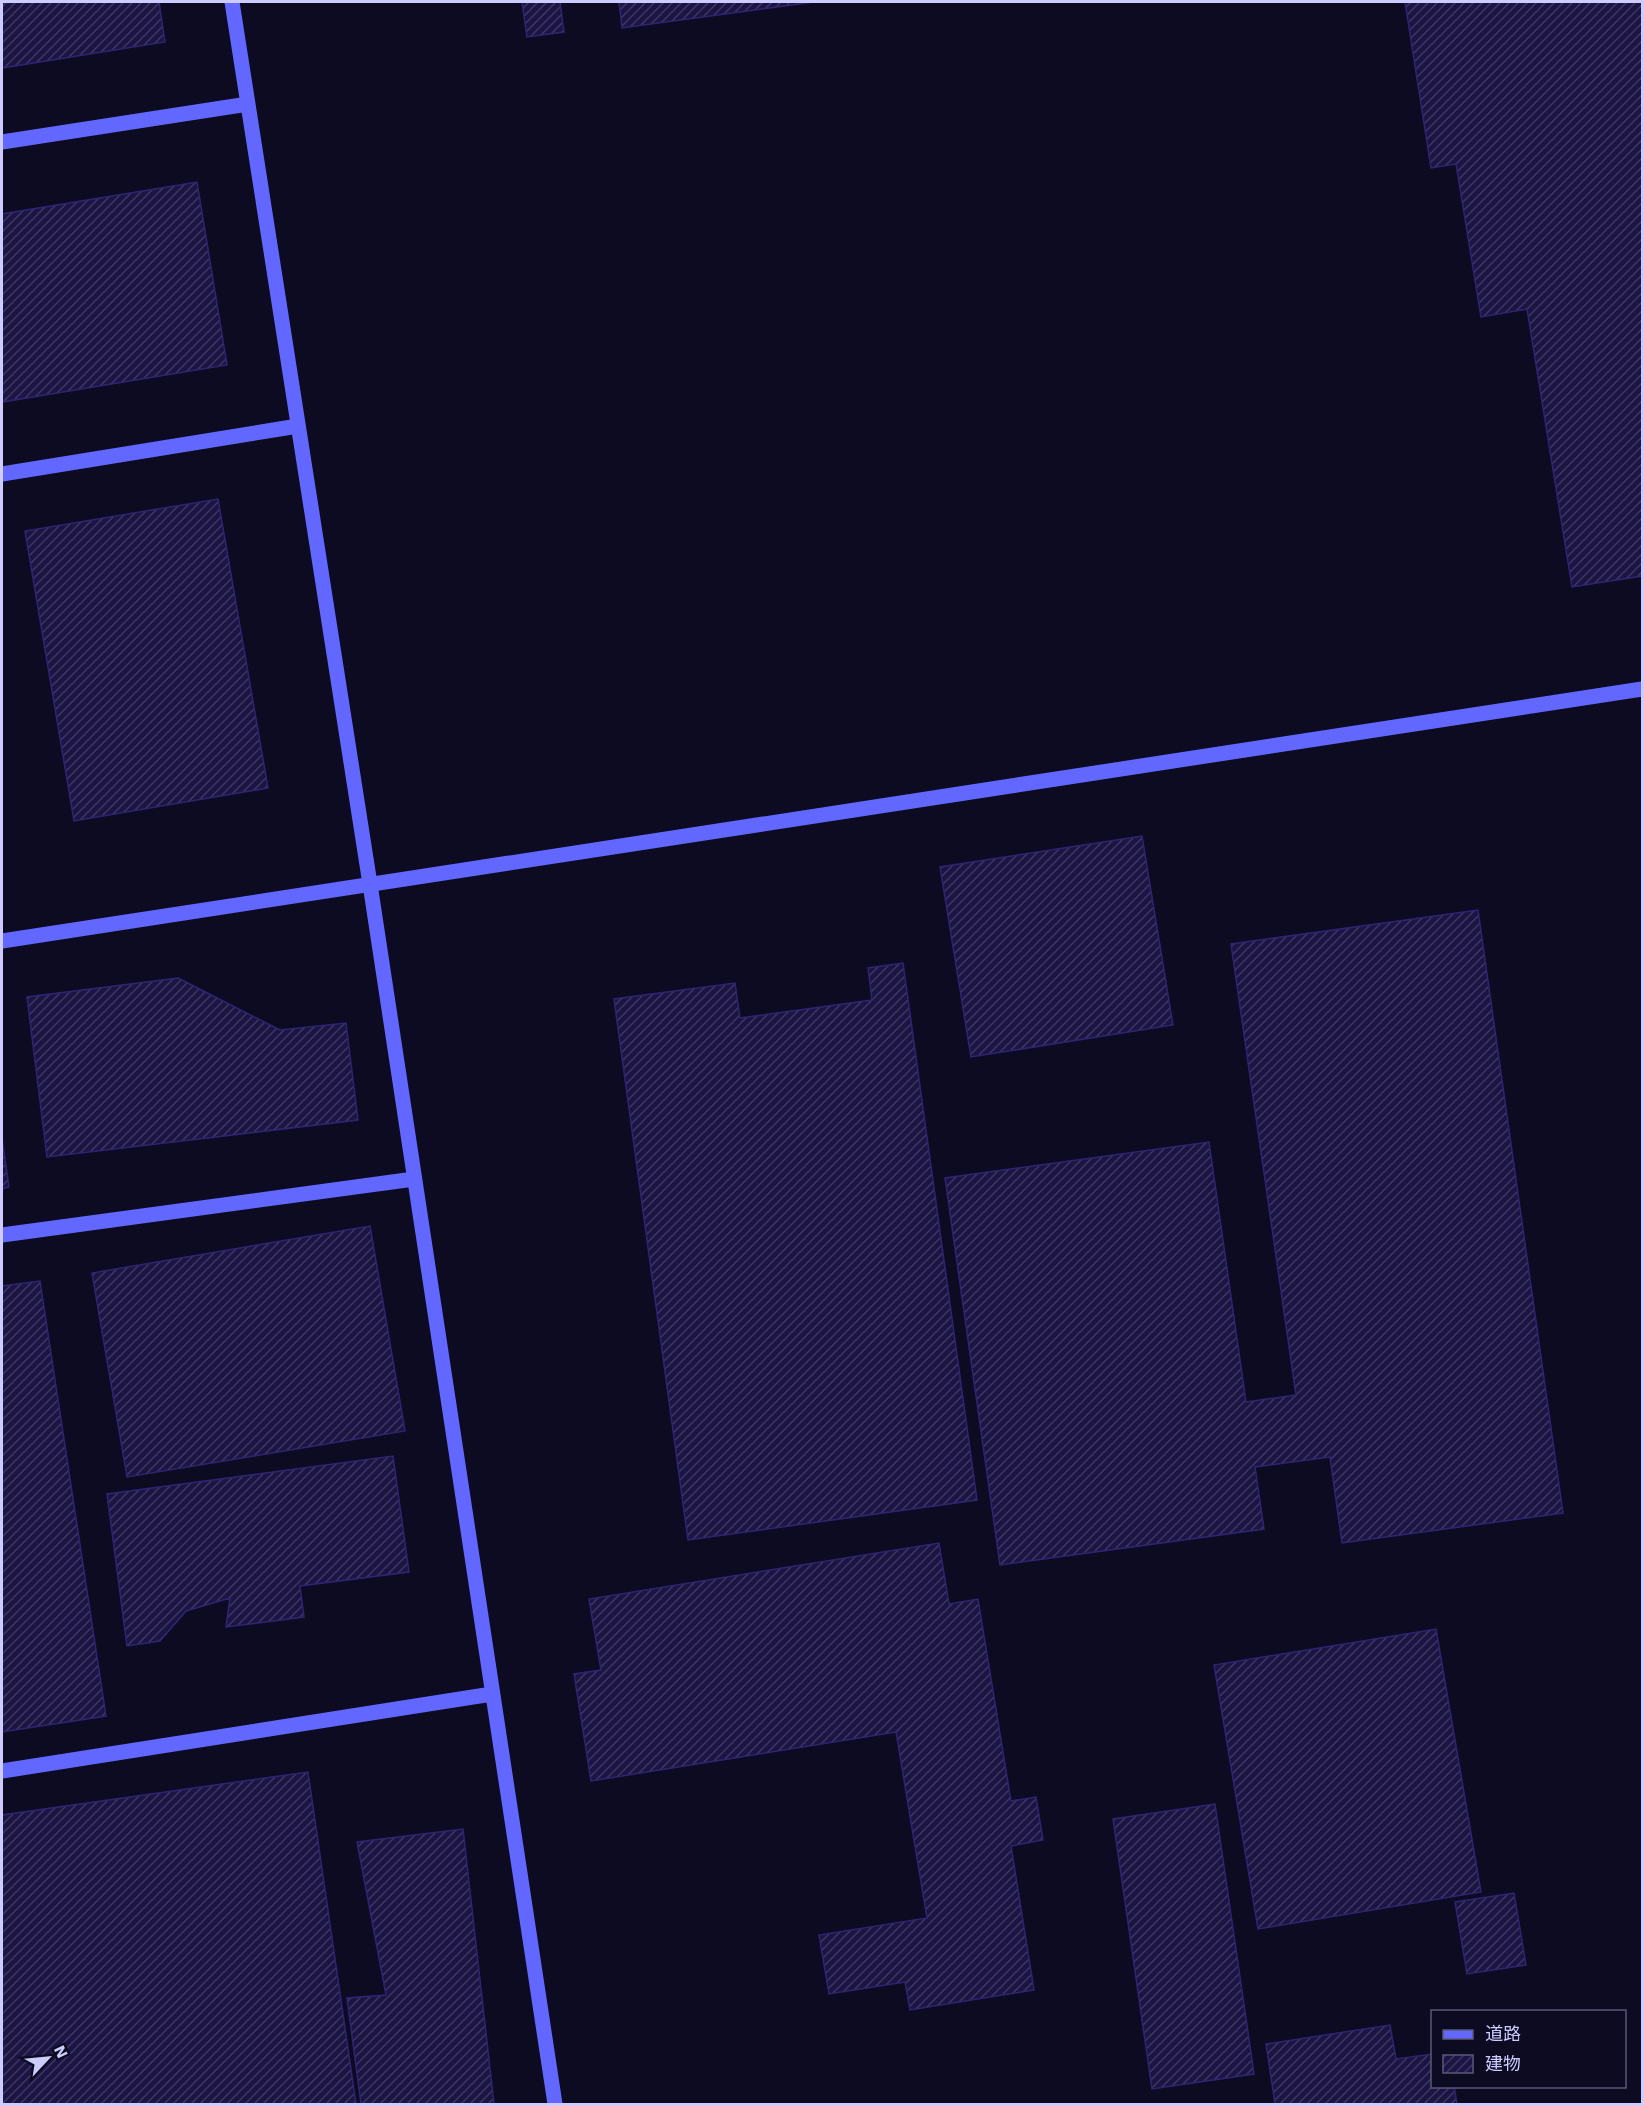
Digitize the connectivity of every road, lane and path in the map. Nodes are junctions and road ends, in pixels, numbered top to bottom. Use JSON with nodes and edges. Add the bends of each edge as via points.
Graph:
{"nodes":[{"id":1,"x":232,"y":2,"type":"edge"},
{"id":2,"x":248,"y":104,"type":"junction"},
{"id":3,"x":2,"y":142,"type":"edge"},
{"id":4,"x":298,"y":426,"type":"junction"},
{"id":5,"x":2,"y":474,"type":"edge"},
{"id":6,"x":1642,"y":689,"type":"edge"},
{"id":7,"x":370,"y":884,"type":"junction"},
{"id":8,"x":2,"y":941,"type":"edge"},
{"id":9,"x":414,"y":1179,"type":"junction"},
{"id":10,"x":2,"y":1235,"type":"edge"},
{"id":11,"x":492,"y":1694,"type":"junction"},
{"id":12,"x":2,"y":1771,"type":"edge"},
{"id":13,"x":555,"y":2104,"type":"edge"}],
"edges":[{"from":1,"to":2,"type":"street"},
{"from":2,"to":3,"type":"street"},
{"from":2,"to":4,"type":"street"},
{"from":4,"to":5,"type":"street"},
{"from":4,"to":7,"type":"street"},
{"from":6,"to":7,"type":"street"},
{"from":7,"to":8,"type":"street"},
{"from":7,"to":9,"type":"street"},
{"from":9,"to":10,"type":"street"},
{"from":9,"to":11,"type":"street"},
{"from":11,"to":12,"type":"street"},
{"from":11,"to":13,"type":"street"}]}
